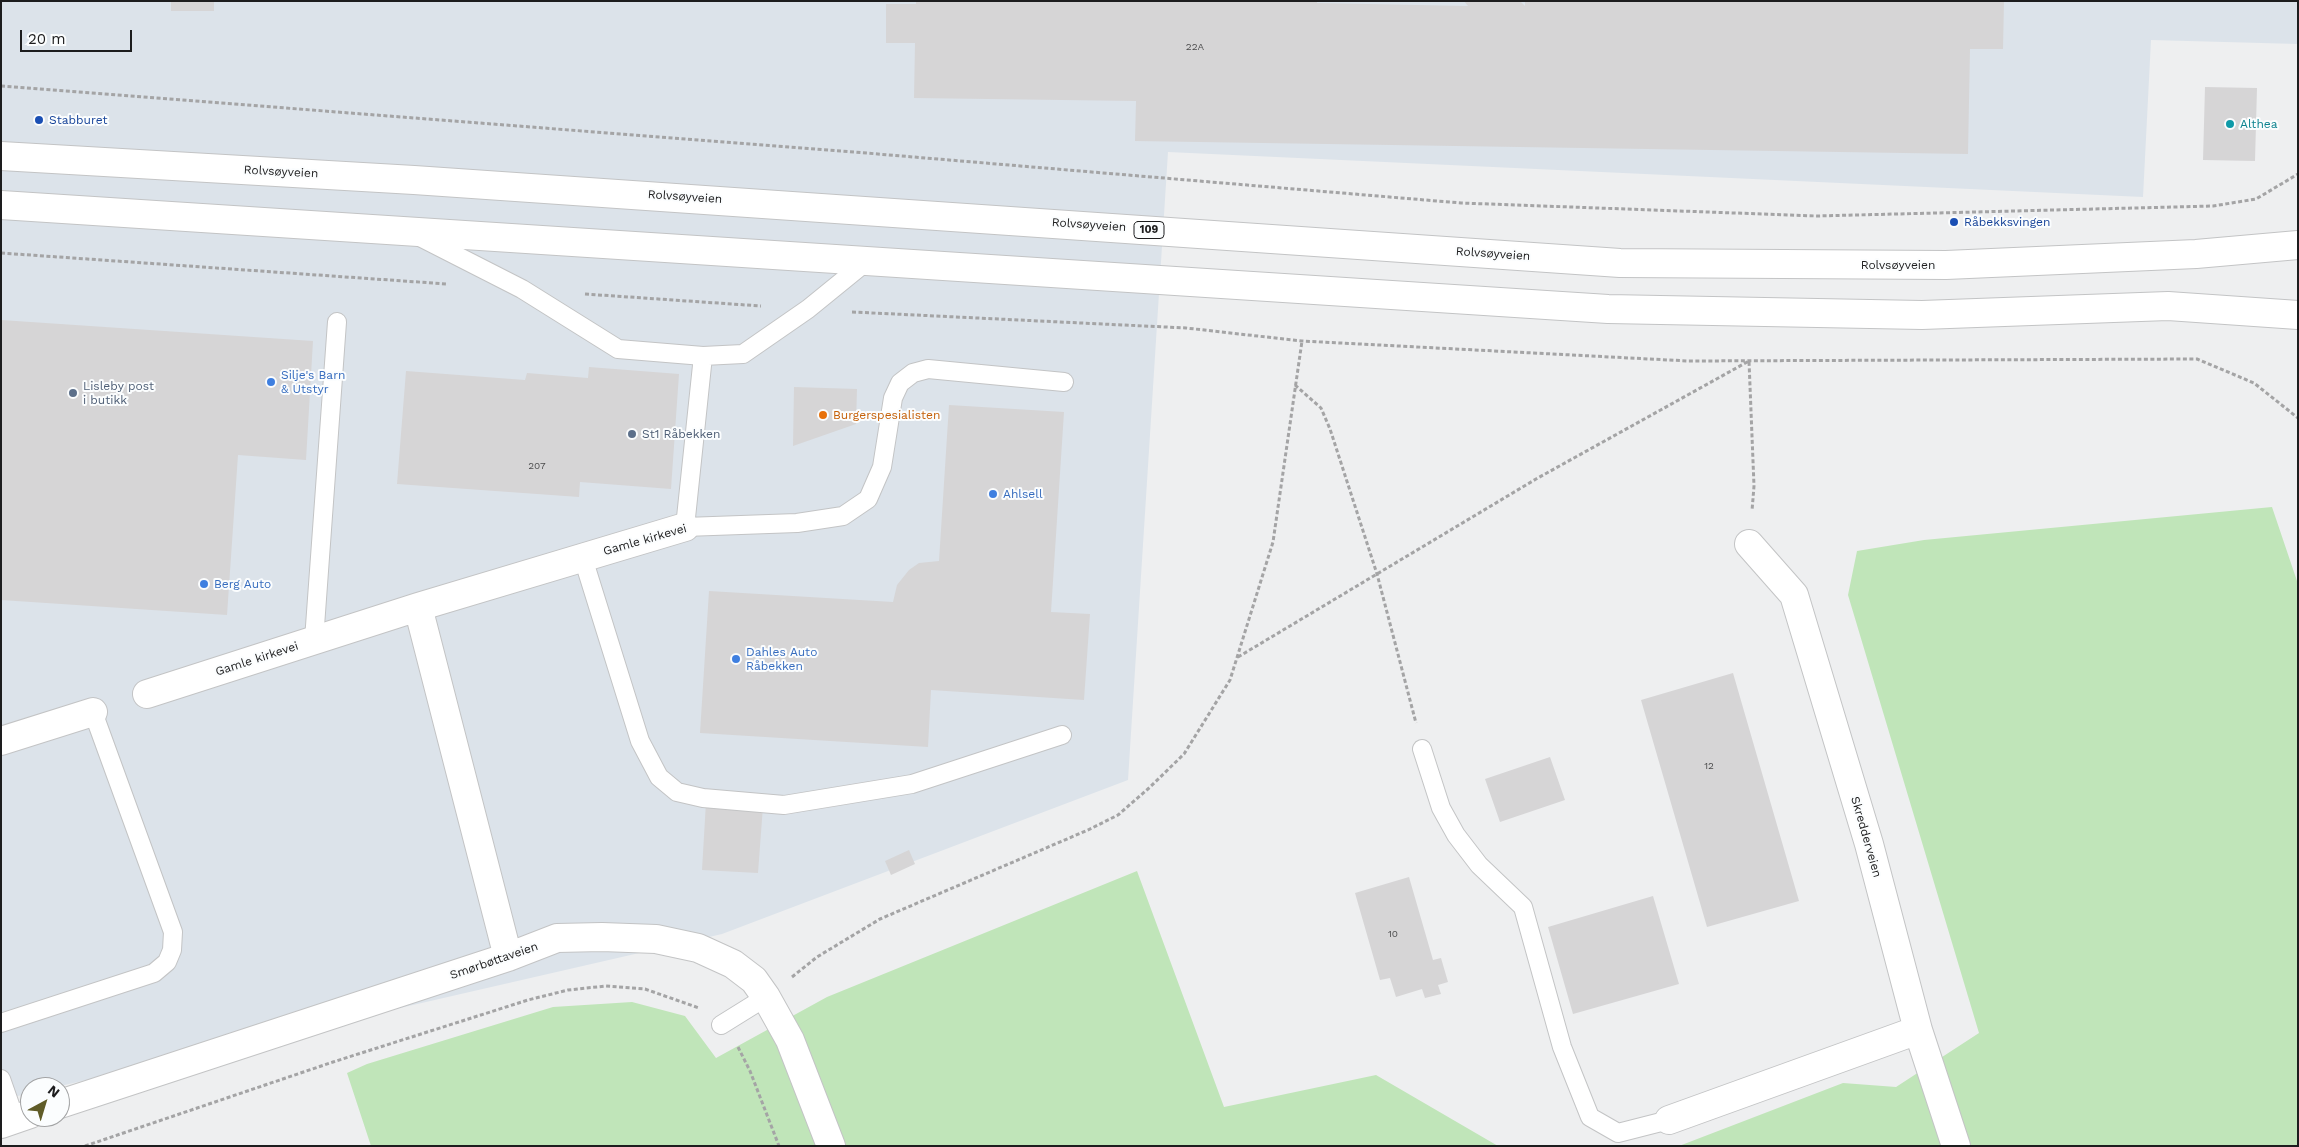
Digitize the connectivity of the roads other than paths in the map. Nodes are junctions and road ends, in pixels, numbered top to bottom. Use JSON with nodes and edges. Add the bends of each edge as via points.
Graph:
{"nodes":[{"id":1,"x":1,"y":156,"type":"edge"},
{"id":2,"x":1,"y":205,"type":"edge"},
{"id":3,"x":409,"y":231,"type":"junction"},
{"id":4,"x":2298,"y":245,"type":"edge"},
{"id":5,"x":867,"y":261,"type":"junction"},
{"id":6,"x":2298,"y":315,"type":"edge"},
{"id":7,"x":337,"y":322,"type":"dead end"},
{"id":8,"x":703,"y":356,"type":"junction"},
{"id":9,"x":1064,"y":382,"type":"dead end"},
{"id":10,"x":685,"y":527,"type":"junction"},
{"id":11,"x":1749,"y":544,"type":"road end"},
{"id":12,"x":583,"y":558,"type":"junction"},
{"id":13,"x":418,"y":607,"type":"junction"},
{"id":14,"x":314,"y":640,"type":"junction"},
{"id":15,"x":147,"y":694,"type":"dead end"},
{"id":16,"x":93,"y":712,"type":"joint"},
{"id":17,"x":1062,"y":736,"type":"dead end"},
{"id":18,"x":1,"y":741,"type":"edge"},
{"id":19,"x":1422,"y":749,"type":"road end"},
{"id":20,"x":508,"y":957,"type":"junction"},
{"id":21,"x":766,"y":997,"type":"junction"},
{"id":22,"x":1,"y":1023,"type":"edge"},
{"id":23,"x":721,"y":1025,"type":"road end"},
{"id":24,"x":1918,"y":1030,"type":"junction"},
{"id":25,"x":1,"y":1079,"type":"edge"},
{"id":26,"x":70,"y":1101,"type":"edge"},
{"id":27,"x":15,"y":1119,"type":"edge"},
{"id":28,"x":1669,"y":1120,"type":"joint"},
{"id":29,"x":831,"y":1146,"type":"edge"},
{"id":30,"x":1956,"y":1146,"type":"edge"}],
"edges":[{"from":1,"to":4,"type":"main road","name":"Rolvsøyveien","number":"109","via":[[444,182],[1620,263],[1946,265],[2196,254]]},
{"from":2,"to":3,"type":"main road"},
{"from":3,"to":5,"type":"main road"},
{"from":3,"to":8,"type":"lane","via":[[522,290],[618,349]]},
{"from":5,"to":6,"type":"main road","via":[[1608,309],[1922,315],[2168,306]]},
{"from":5,"to":8,"type":"lane","via":[[808,309],[743,354]]},
{"from":7,"to":14,"type":"lane"},
{"from":8,"to":10,"type":"lane"},
{"from":9,"to":10,"type":"lane","name":"Gamle kirkevei","via":[[928,369],[913,373],[900,383],[893,398],[882,467],[868,499],[842,516],[797,523]]},
{"from":10,"to":12,"type":"main road","name":"Gamle kirkevei"},
{"from":11,"to":24,"type":"main road","name":"Skredderveien","via":[[1794,595],[1869,844]]},
{"from":12,"to":13,"type":"main road","name":"Gamle kirkevei"},
{"from":12,"to":17,"type":"lane","via":[[640,741],[659,777],[677,792],[703,798],[784,805],[912,784]]},
{"from":13,"to":14,"type":"main road","name":"Gamle kirkevei"},
{"from":13,"to":20,"type":"main road"},
{"from":14,"to":15,"type":"main road","name":"Gamle kirkevei"},
{"from":16,"to":18,"type":"main road"},
{"from":16,"to":22,"type":"lane","via":[[173,932],[172,950],[167,962],[154,973]]},
{"from":19,"to":28,"type":"lane","via":[[1441,808],[1456,835],[1479,865],[1523,907],[1562,1048],[1590,1117],[1618,1133]]},
{"from":20,"to":21,"type":"main road","name":"Smørbøttaveien","via":[[557,938],[656,939],[698,948],[733,964],[754,980]]},
{"from":20,"to":26,"type":"main road","name":"Smørbøttaveien"},
{"from":21,"to":23,"type":"lane"},
{"from":21,"to":29,"type":"main road","name":"Smørbøttaveien","via":[[790,1040]]},
{"from":24,"to":28,"type":"main road"},
{"from":24,"to":30,"type":"main road","name":"Skredderveien"},
{"from":25,"to":27,"type":"lane"}]}
